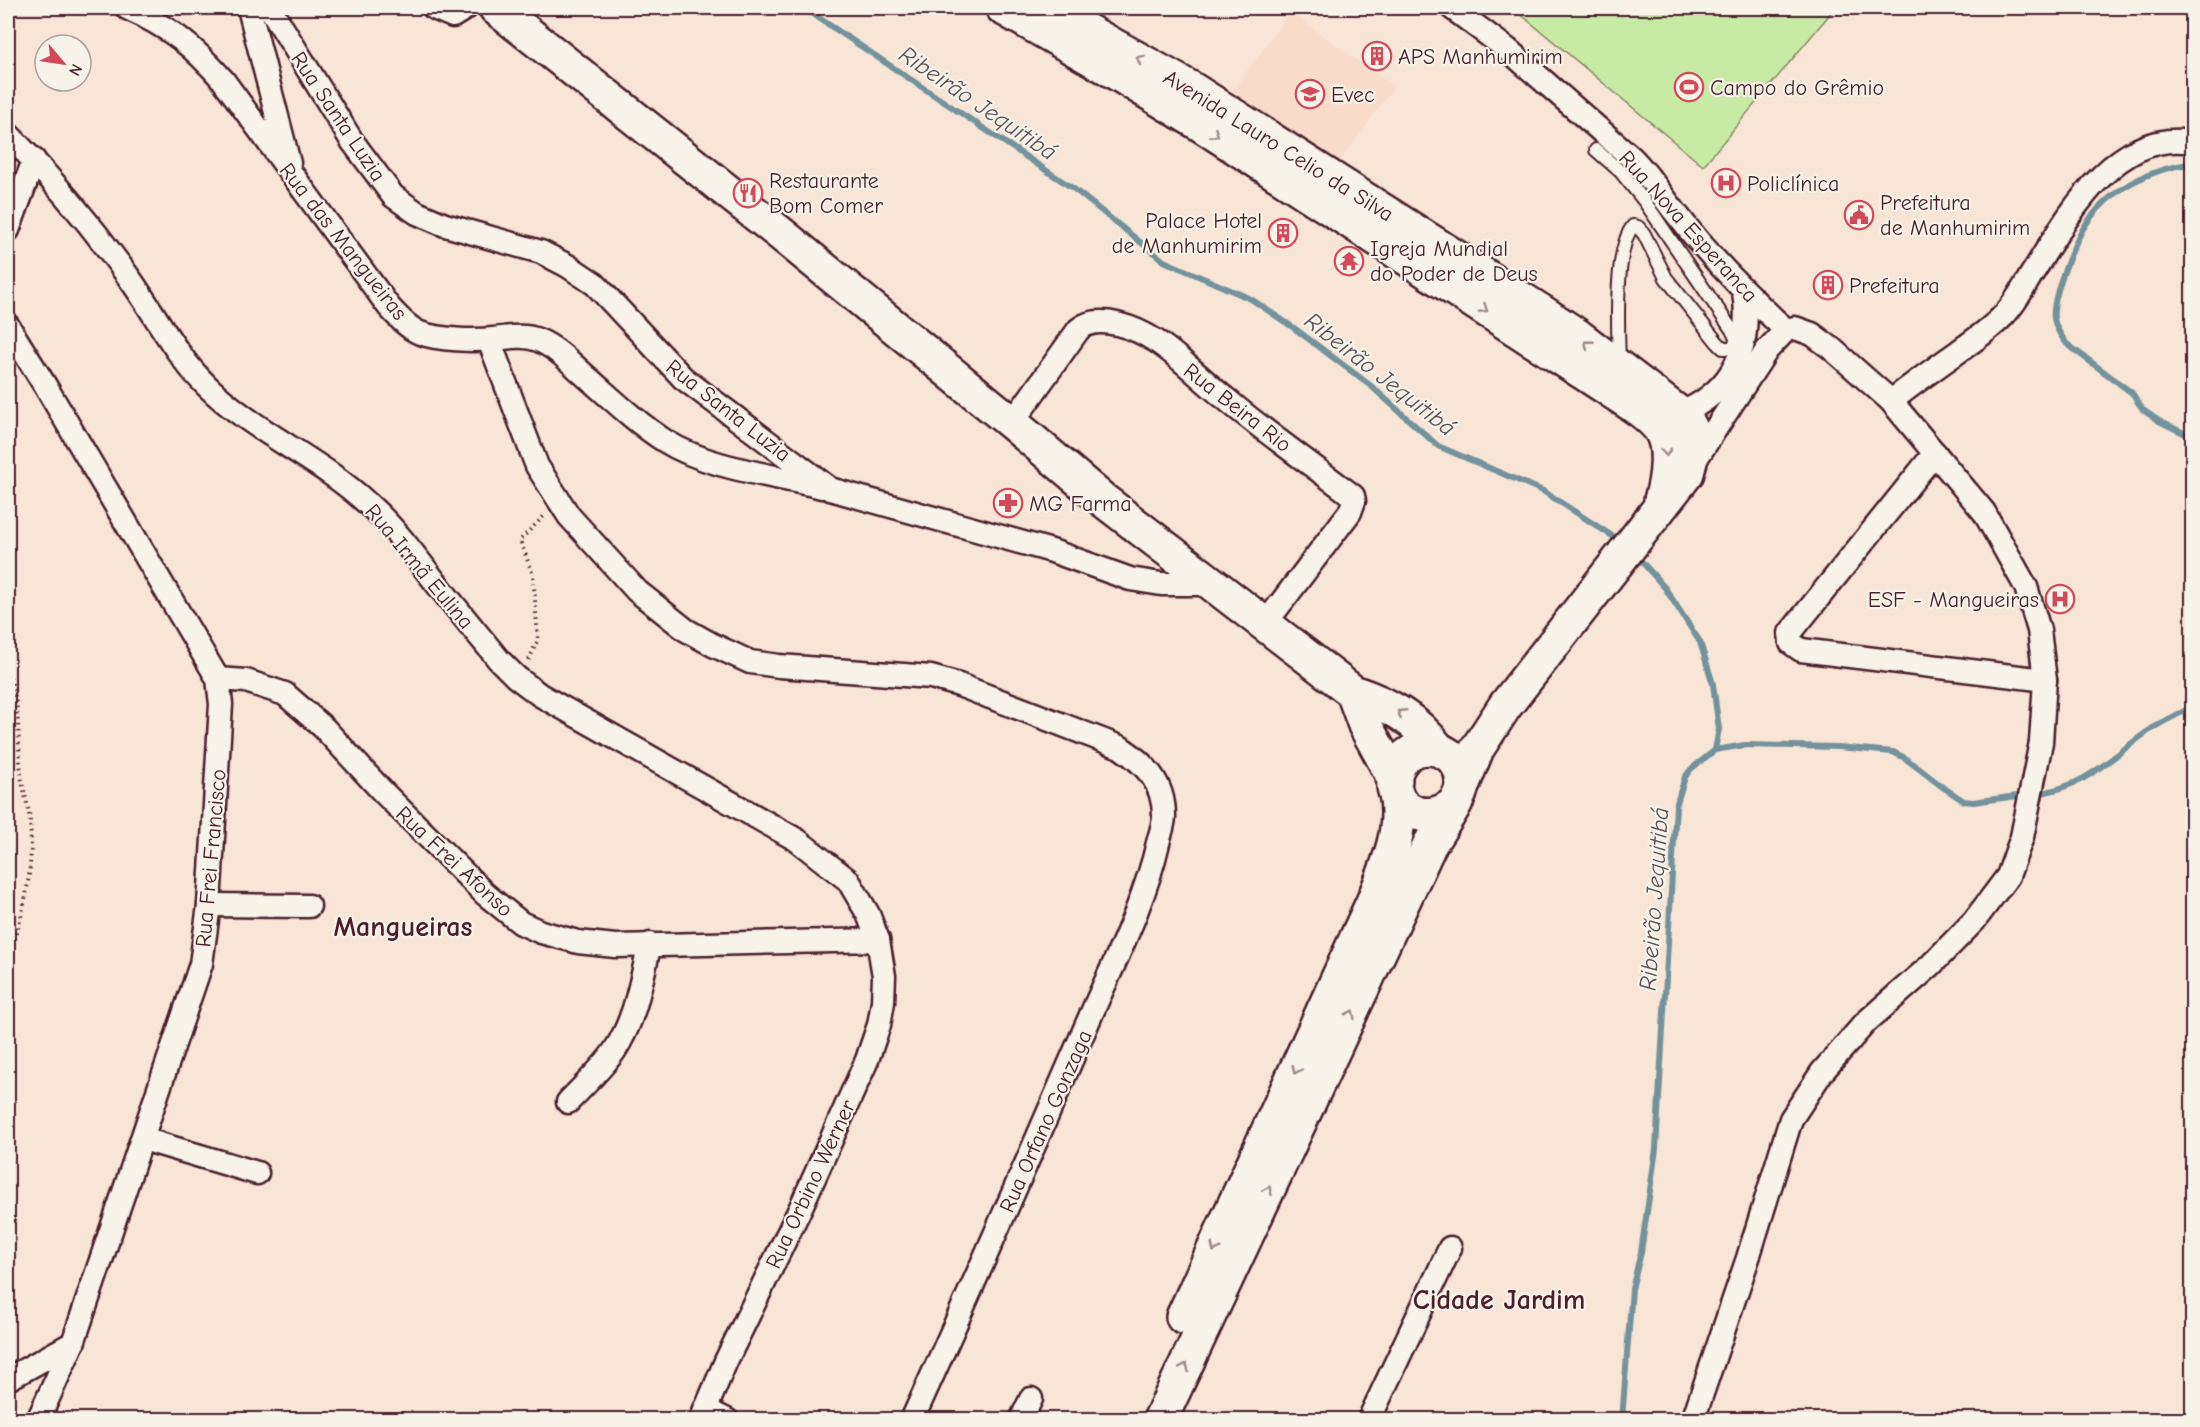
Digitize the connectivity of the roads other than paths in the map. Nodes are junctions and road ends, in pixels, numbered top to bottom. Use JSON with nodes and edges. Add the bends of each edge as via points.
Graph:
{"nodes":[{"id":1,"x":127,"y":8,"type":"edge"},
{"id":2,"x":249,"y":8,"type":"edge"},
{"id":3,"x":270,"y":8,"type":"edge"},
{"id":4,"x":434,"y":8,"type":"edge"},
{"id":5,"x":466,"y":8,"type":"edge"},
{"id":6,"x":496,"y":8,"type":"edge"},
{"id":7,"x":1003,"y":8,"type":"edge"},
{"id":8,"x":1452,"y":8,"type":"edge"},
{"id":9,"x":1055,"y":21,"type":"edge"},
{"id":10,"x":8,"y":134,"type":"edge"},
{"id":11,"x":2193,"y":142,"type":"edge"},
{"id":12,"x":1596,"y":150,"type":"dead end"},
{"id":13,"x":34,"y":160,"type":"junction"},
{"id":14,"x":292,"y":176,"type":"junction"},
{"id":15,"x":8,"y":230,"type":"edge"},
{"id":16,"x":1744,"y":291,"type":"junction"},
{"id":17,"x":8,"y":326,"type":"edge"},
{"id":18,"x":1537,"y":326,"type":"junction"},
{"id":19,"x":1786,"y":330,"type":"junction"},
{"id":20,"x":489,"y":340,"type":"junction"},
{"id":21,"x":1742,"y":361,"type":"junction"},
{"id":22,"x":1619,"y":369,"type":"junction"},
{"id":23,"x":1891,"y":400,"type":"junction"},
{"id":24,"x":1667,"y":419,"type":"junction"},
{"id":25,"x":1012,"y":423,"type":"junction"},
{"id":26,"x":1935,"y":453,"type":"junction"},
{"id":27,"x":1686,"y":473,"type":"junction"},
{"id":28,"x":830,"y":489,"type":"junction"},
{"id":29,"x":1653,"y":517,"type":"junction"},
{"id":30,"x":1213,"y":584,"type":"junction"},
{"id":31,"x":1265,"y":624,"type":"junction"},
{"id":32,"x":218,"y":679,"type":"junction"},
{"id":33,"x":2044,"y":680,"type":"junction"},
{"id":34,"x":1353,"y":692,"type":"junction"},
{"id":35,"x":1505,"y":706,"type":"junction"},
{"id":36,"x":1441,"y":750,"type":"junction"},
{"id":37,"x":1395,"y":787,"type":"junction"},
{"id":38,"x":1459,"y":794,"type":"junction"},
{"id":39,"x":210,"y":905,"type":"junction"},
{"id":40,"x":309,"y":906,"type":"dead end"},
{"id":41,"x":878,"y":940,"type":"junction"},
{"id":42,"x":650,"y":944,"type":"junction"},
{"id":43,"x":568,"y":1102,"type":"dead end"},
{"id":44,"x":143,"y":1138,"type":"junction"},
{"id":45,"x":257,"y":1173,"type":"dead end"},
{"id":46,"x":1450,"y":1248,"type":"dead end"},
{"id":47,"x":73,"y":1343,"type":"junction"},
{"id":48,"x":8,"y":1379,"type":"edge"},
{"id":49,"x":1031,"y":1399,"type":"dead end"},
{"id":50,"x":703,"y":1414,"type":"edge"},
{"id":51,"x":38,"y":1419,"type":"edge"},
{"id":52,"x":728,"y":1419,"type":"edge"},
{"id":53,"x":912,"y":1419,"type":"edge"},
{"id":54,"x":1021,"y":1419,"type":"edge"},
{"id":55,"x":1136,"y":1419,"type":"edge"},
{"id":56,"x":1160,"y":1419,"type":"edge"},
{"id":57,"x":1369,"y":1419,"type":"edge"},
{"id":58,"x":1693,"y":1419,"type":"edge"}],
"edges":[{"from":1,"to":14,"type":"street","name":"Rua das Mangueiras","via":[[177,35],[201,56],[223,80]]},
{"from":2,"to":14,"type":"street"},
{"from":3,"to":28,"type":"street","name":"Rua Santa Luzia","via":[[352,141],[393,196],[417,213],[445,225],[541,252],[595,284],[683,378]]},
{"from":4,"to":5,"type":"street","via":[[453,16]]},
{"from":6,"to":25,"type":"street"},
{"from":7,"to":9,"type":"street","name":"Avenida Lauro Celio da Silva"},
{"from":8,"to":16,"type":"street","name":"Rua Nova Esperanca","via":[[1507,49],[1632,158]]},
{"from":9,"to":18,"type":"street","name":"Avenida Lauro Celio da Silva","via":[[1108,68],[1183,99]]},
{"from":10,"to":13,"type":"street","name":"Rua Irmã Eulina"},
{"from":11,"to":23,"type":"street","via":[[2162,141],[2141,148],[2111,169],[2066,218],[2006,313]]},
{"from":12,"to":21,"type":"lane","via":[[1621,172],[1653,213],[1732,330]]},
{"from":13,"to":15,"type":"street"},
{"from":13,"to":41,"type":"street","name":"Rua Irmã Eulina","via":[[87,222],[182,359],[207,386],[237,412],[367,502],[520,680],[797,840],[848,880]]},
{"from":14,"to":20,"type":"street","name":"Rua das Mangueiras","via":[[403,321],[420,333]]},
{"from":16,"to":19,"type":"street","name":"Rua Nova Esperanca"},
{"from":16,"to":21,"type":"street","via":[[1747,314]]},
{"from":17,"to":32,"type":"street","name":"Rua Frei Francisco"},
{"from":22,"to":18,"type":"street","name":"Avenida Lauro Celio da Silva","one_way":true,"via":[[1578,336]]},
{"from":18,"to":24,"type":"street","name":"Avenida Lauro Celio da Silva","via":[[1607,388]]},
{"from":19,"to":21,"type":"street","via":[[1767,350]]},
{"from":19,"to":23,"type":"street","via":[[1795,328],[1812,334]]},
{"from":20,"to":28,"type":"street","name":"Rua das Mangueiras","via":[[540,340],[626,413],[683,451],[705,460]]},
{"from":20,"to":53,"type":"street","name":"Rua Orfano Gonzaga","via":[[537,466],[569,516],[637,591],[687,630],[750,662],[905,674],[959,685],[1120,747],[1151,772],[1164,817],[1154,864]]},
{"from":21,"to":22,"type":"lane","via":[[1723,348],[1699,320],[1666,278],[1644,234],[1633,226],[1625,242],[1617,301]]},
{"from":21,"to":24,"type":"street","via":[[1710,397]]},
{"from":21,"to":27,"type":"street"},
{"from":22,"to":24,"type":"street","name":"Avenida Lauro Celio da Silva"},
{"from":23,"to":26,"type":"street"},
{"from":24,"to":27,"type":"street","name":"Avenida Lauro Celio da Silva","via":[[1689,423],[1694,437]]},
{"from":24,"to":29,"type":"street","name":"Avenida Lauro Celio da Silva","one_way":true,"via":[[1665,483]]},
{"from":25,"to":30,"type":"street","via":[[1103,501]]},
{"from":25,"to":31,"type":"street","name":"Rua Beira Rio","via":[[1079,329],[1085,324],[1103,322],[1157,341],[1228,401],[1353,496],[1350,512]]},
{"from":26,"to":33,"type":"street","via":[[1984,512],[2026,587],[2038,630]]},
{"from":26,"to":33,"type":"street","via":[[1790,633],[1791,643],[1801,650]]},
{"from":27,"to":29,"type":"street","name":"Avenida Lauro Celio da Silva"},
{"from":28,"to":30,"type":"street","name":"Rua Santa Luzia","via":[[1052,551],[1130,579],[1161,584]]},
{"from":29,"to":35,"type":"street"},
{"from":30,"to":31,"type":"street"},
{"from":31,"to":34,"type":"street"},
{"from":32,"to":39,"type":"street","name":"Rua Frei Francisco","via":[[222,704]]},
{"from":32,"to":42,"type":"street","name":"Rua Frei Afonso","via":[[246,681],[285,694],[324,728],[485,894],[521,923],[578,942]]},
{"from":33,"to":58,"type":"street","via":[[2037,764],[2022,837],[2008,876],[1978,916],[1930,966],[1866,1022],[1822,1072],[1791,1119]]},
{"from":36,"to":34,"type":"street","one_way":true,"via":[[1402,713]]},
{"from":34,"to":37,"type":"street"},
{"from":35,"to":36,"type":"street","via":[[1482,727]]},
{"from":35,"to":38,"type":"street","via":[[1477,749]]},
{"from":36,"to":37,"type":"street","via":[[1426,748],[1409,754],[1397,768]]},
{"from":36,"to":38,"type":"street","via":[[1457,763],[1462,774]]},
{"from":37,"to":38,"type":"street","via":[[1406,808],[1423,816],[1446,811]]},
{"from":37,"to":55,"type":"street","one_way":true,"via":[[1399,806],[1395,841],[1373,902]]},
{"from":56,"to":38,"type":"street","one_way":true,"via":[[1429,846]]},
{"from":39,"to":40,"type":"street"},
{"from":39,"to":44,"type":"street","name":"Rua Frei Francisco","via":[[201,964]]},
{"from":41,"to":42,"type":"street","name":"Rua Frei Afonso"},
{"from":41,"to":50,"type":"street","name":"Rua Orbino Werner","via":[[884,976],[883,1002],[867,1060]]},
{"from":42,"to":43,"type":"street","via":[[625,1033],[614,1052]]},
{"from":44,"to":45,"type":"street"},
{"from":44,"to":47,"type":"street","name":"Rua Frei Francisco"},
{"from":46,"to":57,"type":"street"},
{"from":47,"to":48,"type":"street"},
{"from":47,"to":51,"type":"street","name":"Rua Frei Francisco"},
{"from":49,"to":54,"type":"street"},
{"from":50,"to":52,"type":"street"}]}
